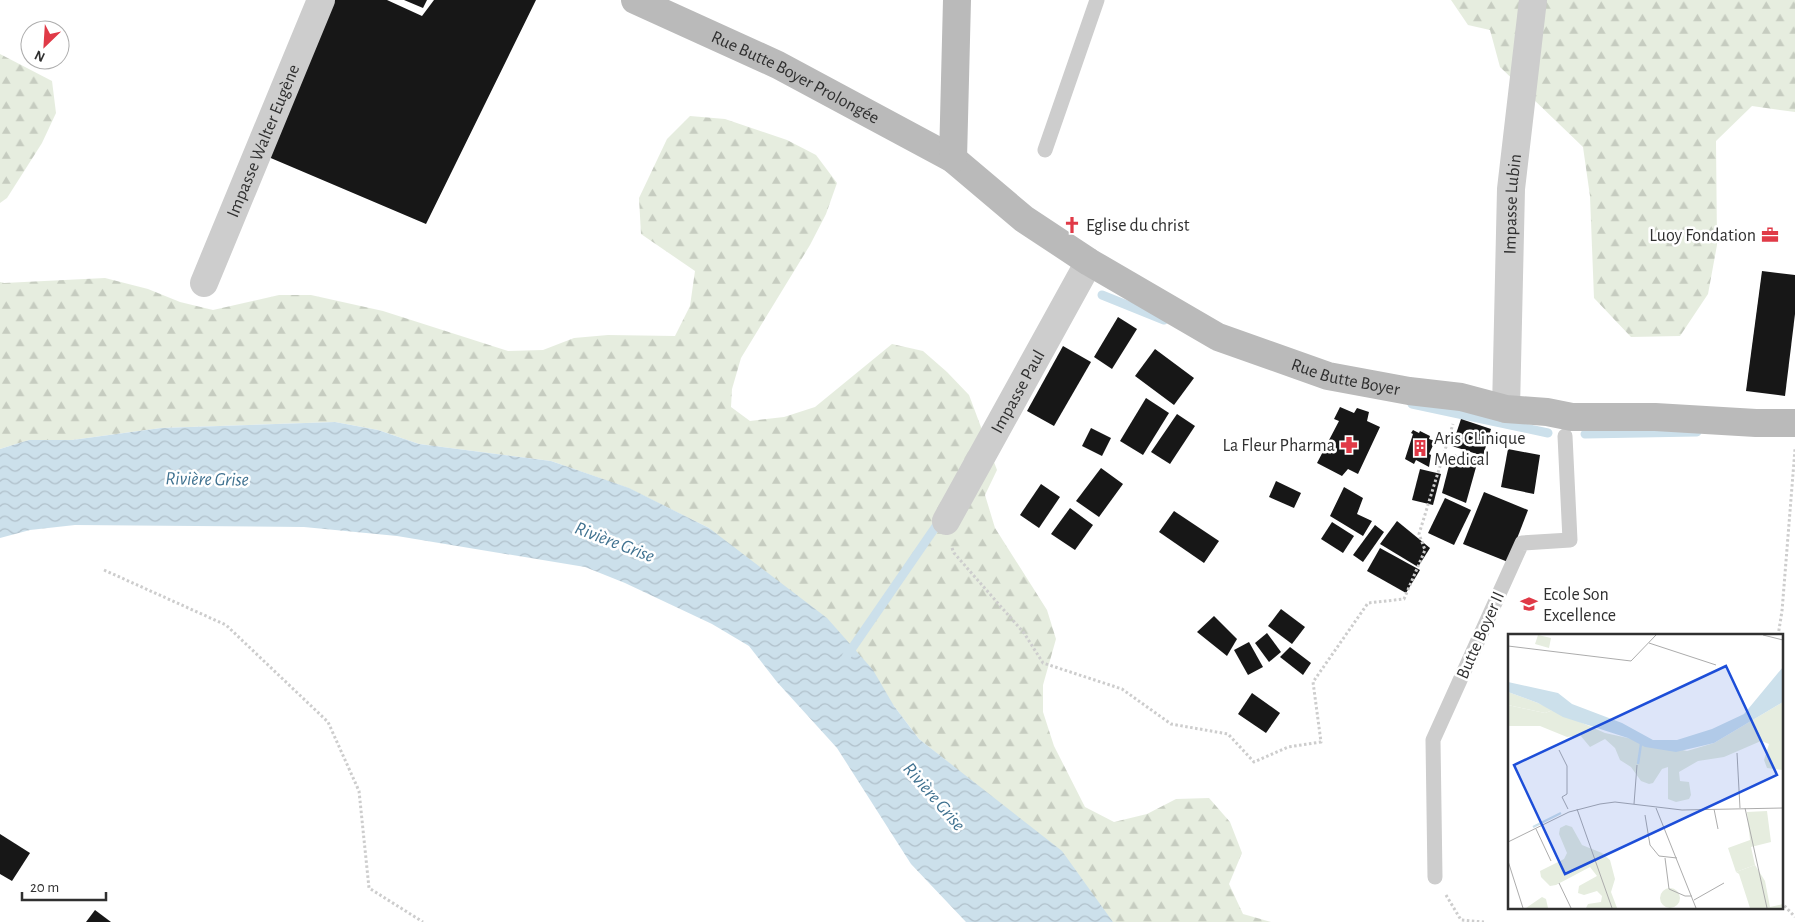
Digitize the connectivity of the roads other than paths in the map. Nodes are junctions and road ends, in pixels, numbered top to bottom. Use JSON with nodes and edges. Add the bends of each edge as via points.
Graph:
{"nodes":[{"id":1,"x":321,"y":0,"type":"edge"},
{"id":2,"x":635,"y":0,"type":"edge"},
{"id":3,"x":957,"y":0,"type":"edge"},
{"id":4,"x":1097,"y":0,"type":"edge"},
{"id":5,"x":1533,"y":0,"type":"edge"},
{"id":6,"x":1045,"y":150,"type":"dead end"},
{"id":7,"x":953,"y":159,"type":"junction"},
{"id":8,"x":1089,"y":262,"type":"junction"},
{"id":9,"x":204,"y":283,"type":"dead end"},
{"id":10,"x":1506,"y":409,"type":"junction"},
{"id":11,"x":1795,"y":423,"type":"edge"},
{"id":12,"x":1565,"y":436,"type":"dead end"},
{"id":13,"x":946,"y":521,"type":"road end"},
{"id":14,"x":1435,"y":877,"type":"road end"}],
"edges":[{"from":1,"to":9,"type":"street","name":"Impasse Walter Eugène"},
{"from":2,"to":7,"type":"street","name":"Rue Butte Boyer Prolongée","via":[[778,65]]},
{"from":3,"to":7,"type":"street"},
{"from":4,"to":6,"type":"lane"},
{"from":5,"to":10,"type":"street","name":"Impasse Lubin","via":[[1510,189]]},
{"from":7,"to":8,"type":"street","name":"Rue Butte Boyer","via":[[1024,219]]},
{"from":8,"to":10,"type":"street","name":"Rue Butte Boyer","via":[[1218,337],[1328,376],[1461,397]]},
{"from":8,"to":13,"type":"street","name":"Impasse Paul"},
{"from":10,"to":11,"type":"street","name":"Rue Butte Boyer","via":[[1572,416]]},
{"from":12,"to":14,"type":"lane","name":"Butte Boyer II","via":[[1570,540],[1522,543],[1433,740]]}]}
